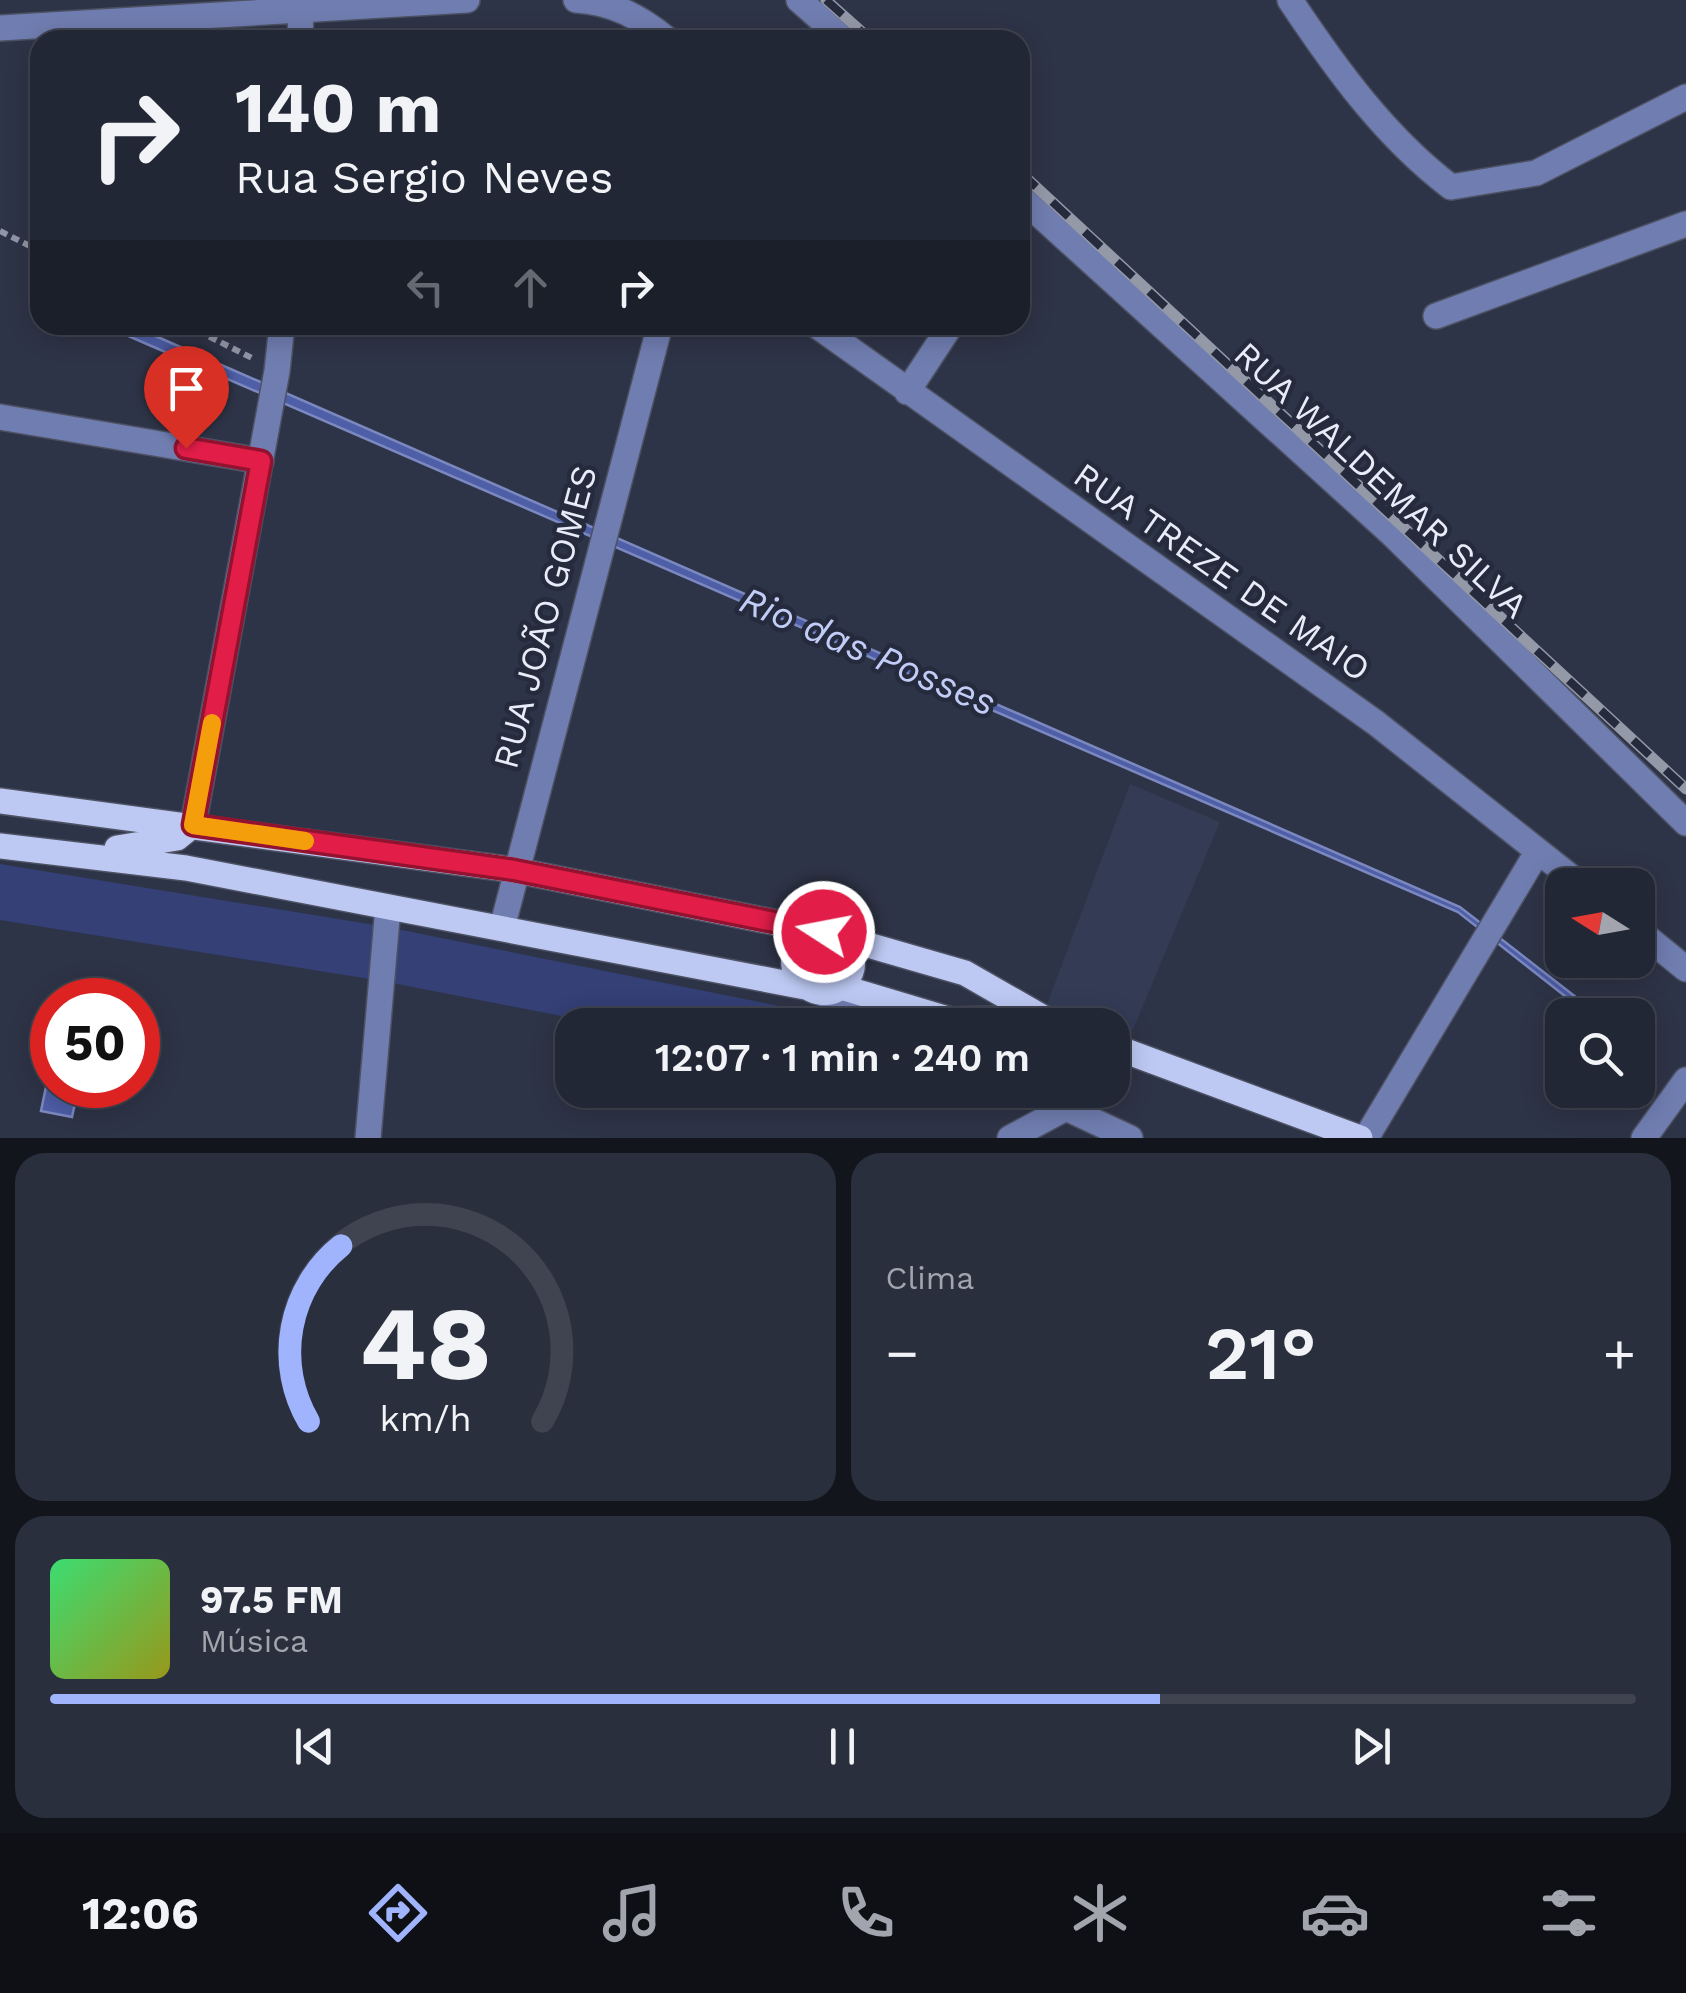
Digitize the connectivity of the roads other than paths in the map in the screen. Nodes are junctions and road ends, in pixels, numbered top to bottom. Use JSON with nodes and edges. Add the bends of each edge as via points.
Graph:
{"nodes":[{"id":1,"x":466,"y":0,"type":"edge"},
{"id":2,"x":576,"y":0,"type":"edge"},
{"id":3,"x":799,"y":0,"type":"edge"},
{"id":4,"x":1290,"y":0,"type":"edge"},
{"id":5,"x":346,"y":3,"type":"edge"},
{"id":6,"x":302,"y":12,"type":"junction"},
{"id":7,"x":0,"y":28,"type":"edge"},
{"id":8,"x":301,"y":30,"type":"edge"},
{"id":9,"x":656,"y":30,"type":"edge"},
{"id":10,"x":833,"y":30,"type":"edge"},
{"id":11,"x":1686,"y":97,"type":"edge"},
{"id":12,"x":1030,"y":206,"type":"edge"},
{"id":13,"x":1686,"y":224,"type":"edge"},
{"id":14,"x":1436,"y":316,"type":"dead end"},
{"id":15,"x":281,"y":335,"type":"edge"},
{"id":16,"x":657,"y":335,"type":"edge"},
{"id":17,"x":830,"y":335,"type":"edge"},
{"id":18,"x":944,"y":335,"type":"edge"},
{"id":19,"x":907,"y":392,"type":"junction"},
{"id":20,"x":0,"y":417,"type":"edge"},
{"id":21,"x":261,"y":461,"type":"junction"},
{"id":22,"x":0,"y":801,"type":"edge"},
{"id":23,"x":1686,"y":823,"type":"edge"},
{"id":24,"x":193,"y":825,"type":"junction"},
{"id":25,"x":6,"y":846,"type":"edge"},
{"id":26,"x":1538,"y":851,"type":"junction"},
{"id":27,"x":1560,"y":868,"type":"edge"},
{"id":28,"x":514,"y":870,"type":"junction"},
{"id":29,"x":388,"y":907,"type":"junction"},
{"id":30,"x":502,"y":928,"type":"junction"},
{"id":31,"x":832,"y":935,"type":"junction"},
{"id":32,"x":1655,"y":944,"type":"edge"},
{"id":33,"x":1686,"y":969,"type":"edge"},
{"id":34,"x":823,"y":990,"type":"junction"},
{"id":35,"x":847,"y":1008,"type":"edge"},
{"id":36,"x":900,"y":1008,"type":"edge"},
{"id":37,"x":1023,"y":1008,"type":"edge"},
{"id":38,"x":1130,"y":1053,"type":"edge"},
{"id":39,"x":1686,"y":1080,"type":"edge"},
{"id":40,"x":1052,"y":1108,"type":"edge"},
{"id":41,"x":1080,"y":1108,"type":"edge"},
{"id":42,"x":368,"y":1138,"type":"edge"},
{"id":43,"x":1010,"y":1138,"type":"edge"},
{"id":44,"x":1130,"y":1138,"type":"edge"},
{"id":45,"x":1363,"y":1138,"type":"edge"},
{"id":46,"x":1644,"y":1138,"type":"edge"}],
"edges":[{"from":1,"to":5,"type":"street"},
{"from":2,"to":9,"type":"street","via":[[640,17]]},
{"from":3,"to":10,"type":"street"},
{"from":4,"to":11,"type":"street","via":[[1364,103],[1416,161],[1451,188],[1536,172]]},
{"from":5,"to":6,"type":"street"},
{"from":6,"to":7,"type":"street"},
{"from":6,"to":8,"type":"street"},
{"from":12,"to":23,"type":"street","name":"RUA WALDEMAR SILVA","via":[[1392,534]]},
{"from":13,"to":14,"type":"street"},
{"from":15,"to":21,"type":"street"},
{"from":16,"to":28,"type":"street","name":"RUA JOÃO GOMES"},
{"from":17,"to":19,"type":"street","name":"RUA TREZE DE MAIO"},
{"from":18,"to":19,"type":"street"},
{"from":19,"to":26,"type":"street","name":"RUA TREZE DE MAIO","via":[[1376,723]]},
{"from":20,"to":21,"type":"street"},
{"from":21,"to":24,"type":"street"},
{"from":22,"to":24,"type":"main road"},
{"from":24,"to":25,"type":"main road","via":[[177,838],[150,845]]},
{"from":24,"to":28,"type":"main road"},
{"from":25,"to":29,"type":"main road","via":[[186,868]]},
{"from":26,"to":27,"type":"street","name":"RUA TREZE DE MAIO"},
{"from":26,"to":45,"type":"street"},
{"from":28,"to":30,"type":"street","name":"RUA JOÃO GOMES"},
{"from":28,"to":31,"type":"main road"},
{"from":29,"to":30,"type":"main road"},
{"from":29,"to":42,"type":"street"},
{"from":30,"to":34,"type":"main road"},
{"from":31,"to":34,"type":"main road","via":[[852,953],[852,972]]},
{"from":31,"to":34,"type":"main road","via":[[805,938],[794,953],[794,972]]},
{"from":31,"to":37,"type":"main road","via":[[964,973]]},
{"from":32,"to":33,"type":"street"},
{"from":34,"to":35,"type":"street"},
{"from":34,"to":36,"type":"main road"},
{"from":38,"to":45,"type":"main road"},
{"from":39,"to":46,"type":"street"},
{"from":40,"to":43,"type":"street"},
{"from":41,"to":44,"type":"street"}]}
